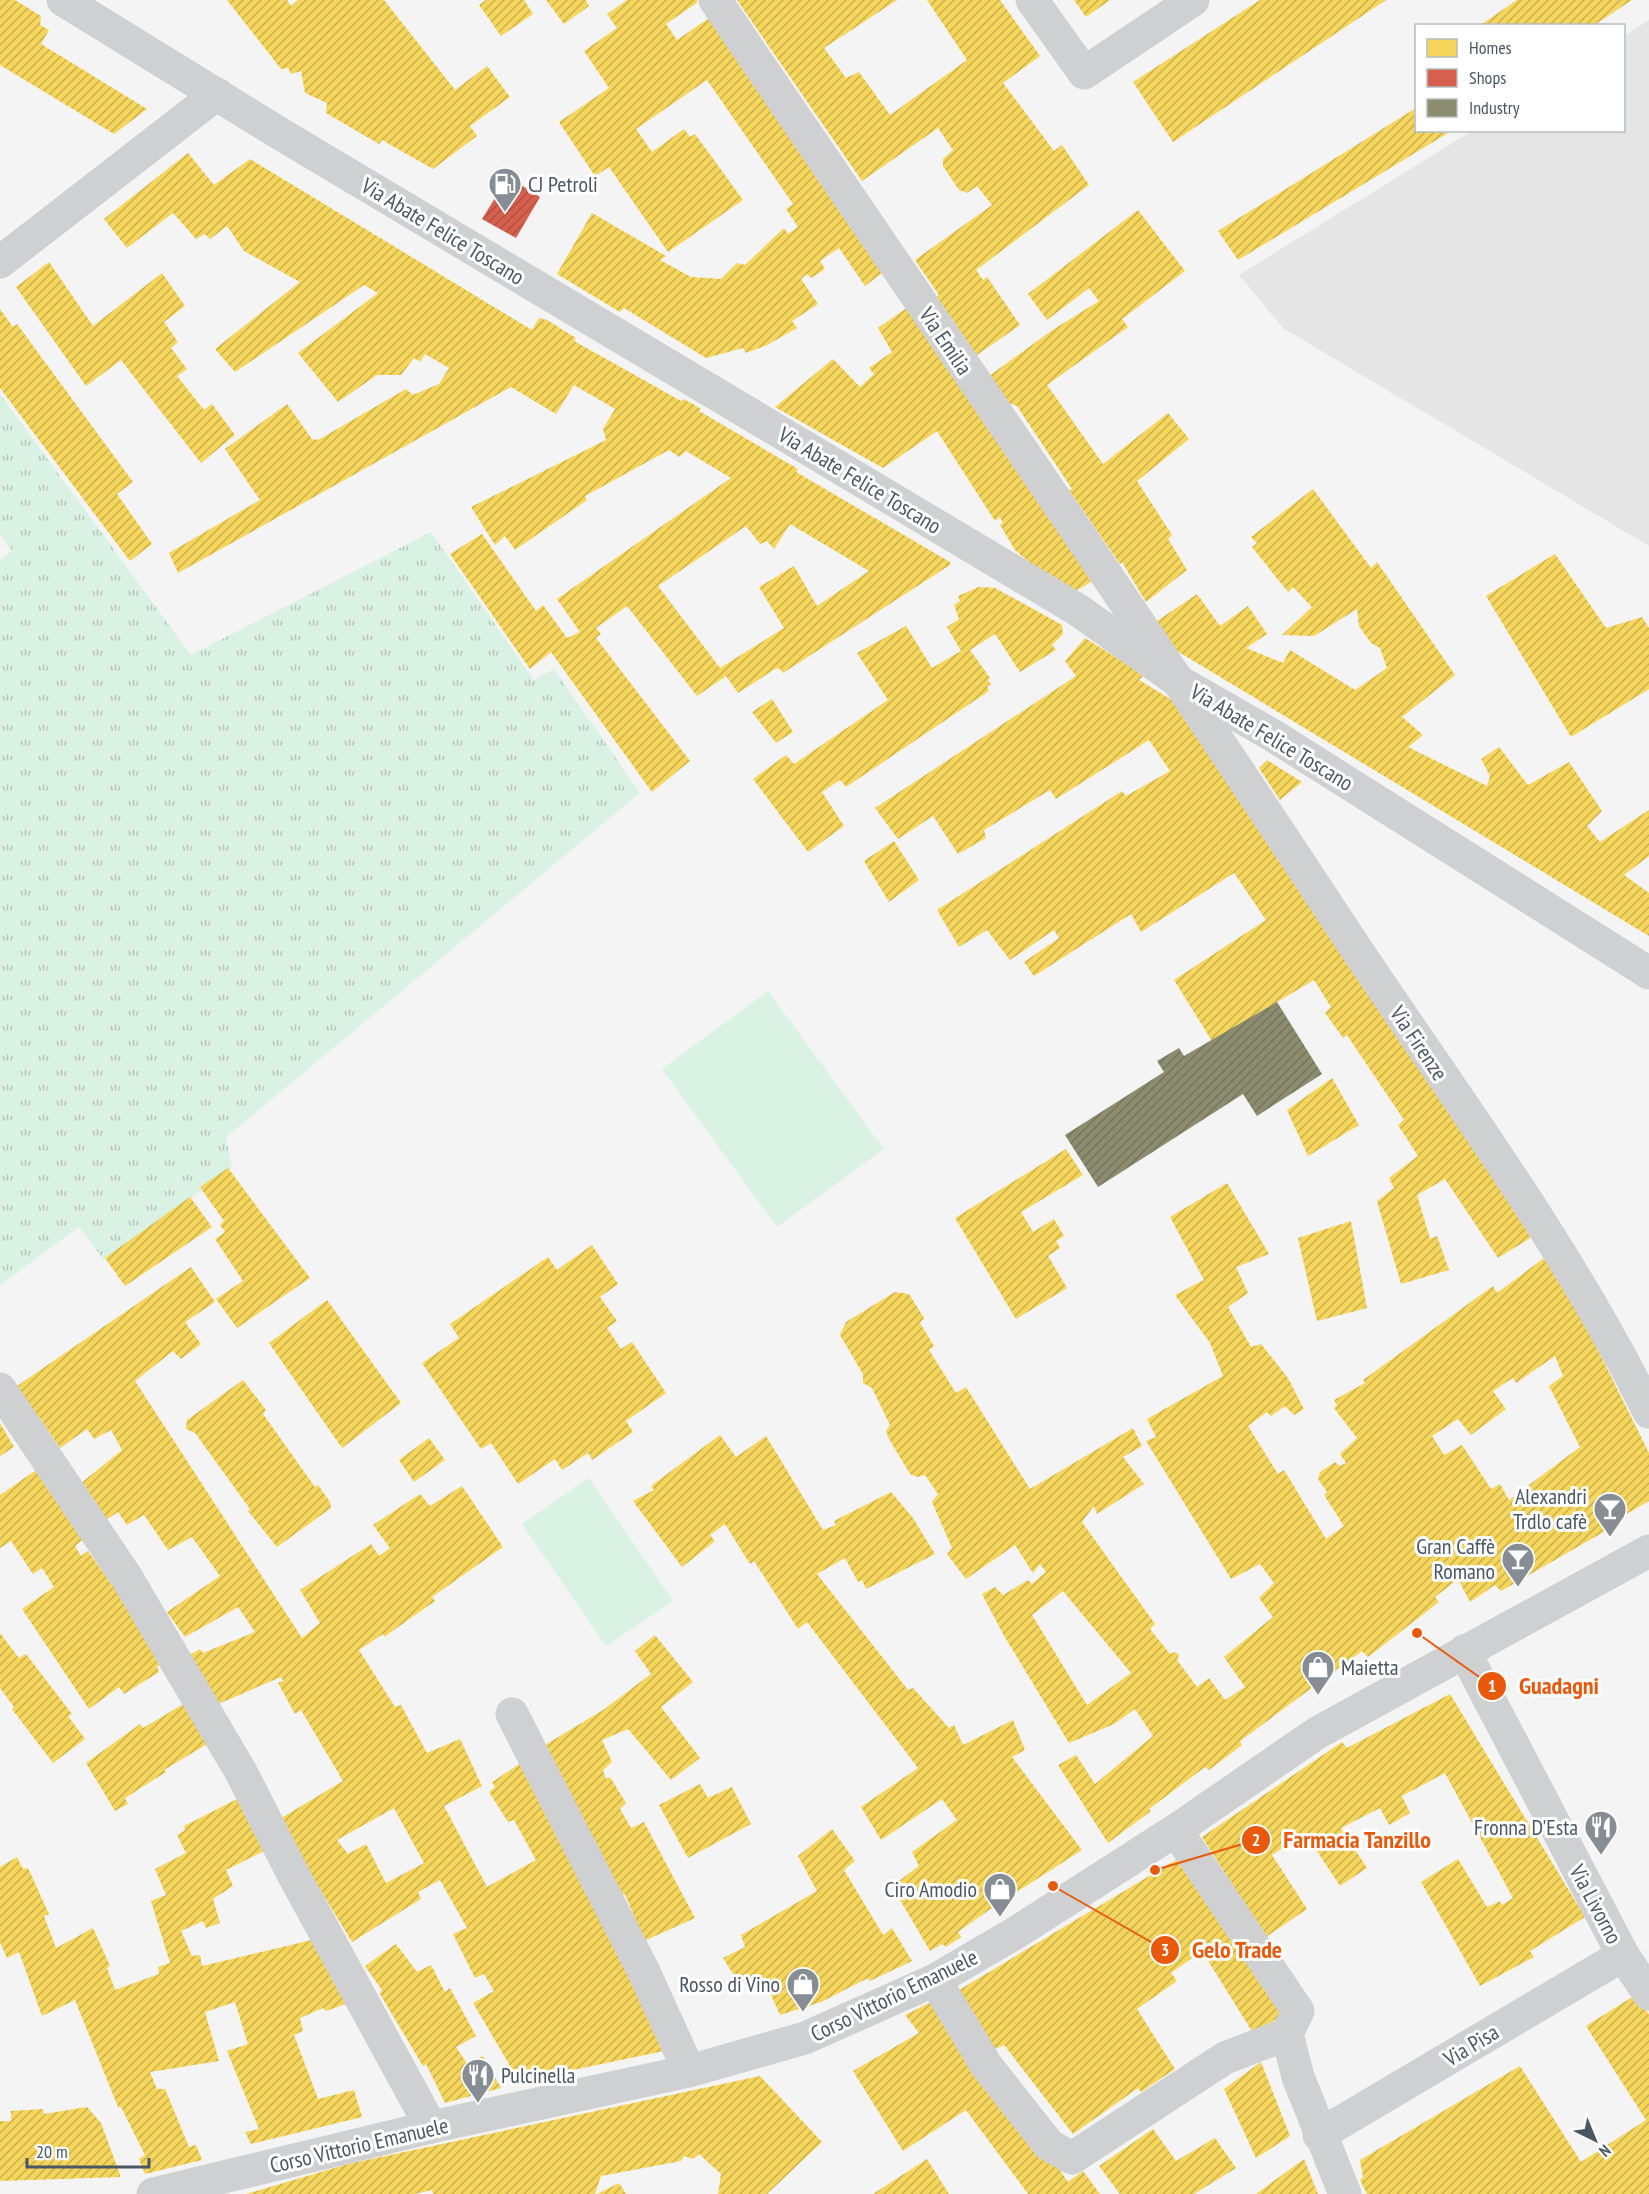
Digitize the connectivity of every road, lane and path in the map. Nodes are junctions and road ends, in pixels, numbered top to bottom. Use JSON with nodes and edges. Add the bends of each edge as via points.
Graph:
{"nodes":[{"id":1,"x":63,"y":0,"type":"edge"},
{"id":2,"x":716,"y":0,"type":"edge"},
{"id":3,"x":1032,"y":0,"type":"edge"},
{"id":4,"x":1193,"y":0,"type":"edge"},
{"id":5,"x":217,"y":94,"type":"junction"},
{"id":6,"x":0,"y":262,"type":"edge"},
{"id":7,"x":1178,"y":681,"type":"junction"},
{"id":8,"x":1649,"y":973,"type":"edge"},
{"id":9,"x":0,"y":1389,"type":"edge"},
{"id":10,"x":1649,"y":1412,"type":"edge"},
{"id":11,"x":1649,"y":1551,"type":"edge"},
{"id":12,"x":1464,"y":1651,"type":"junction"},
{"id":13,"x":512,"y":1714,"type":"dead end"},
{"id":14,"x":1176,"y":1830,"type":"junction"},
{"id":15,"x":1623,"y":1955,"type":"junction"},
{"id":16,"x":935,"y":1980,"type":"junction"},
{"id":17,"x":1649,"y":1994,"type":"edge"},
{"id":18,"x":1287,"y":2034,"type":"junction"},
{"id":19,"x":689,"y":2071,"type":"junction"},
{"id":20,"x":431,"y":2127,"type":"junction"},
{"id":21,"x":1319,"y":2135,"type":"junction"},
{"id":22,"x":153,"y":2194,"type":"edge"},
{"id":23,"x":1345,"y":2194,"type":"edge"}],
"edges":[{"from":1,"to":5,"type":"street","name":"Via Abate Felice Toscano"},
{"from":2,"to":7,"type":"street","name":"Via Emilia"},
{"from":3,"to":4,"type":"street","via":[[1084,73]]},
{"from":5,"to":6,"type":"street"},
{"from":5,"to":7,"type":"street","name":"Via Abate Felice Toscano","via":[[1078,610]]},
{"from":7,"to":8,"type":"street","name":"Via Abate Felice Toscano","via":[[1272,735]]},
{"from":7,"to":10,"type":"street","name":"Via Firenze","via":[[1560,1252],[1623,1359]]},
{"from":9,"to":20,"type":"street","via":[[127,1578],[241,1772]]},
{"from":11,"to":12,"type":"street","name":"Corso Vittorio Emanuele"},
{"from":12,"to":14,"type":"street","name":"Corso Vittorio Emanuele","via":[[1317,1733]]},
{"from":12,"to":15,"type":"street","name":"Via Livorno"},
{"from":13,"to":19,"type":"street","via":[[644,1972]]},
{"from":14,"to":16,"type":"street","name":"Corso Vittorio Emanuele"},
{"from":14,"to":18,"type":"street","via":[[1298,2011]]},
{"from":15,"to":17,"type":"street","name":"Via Livorno"},
{"from":15,"to":21,"type":"street","name":"Via Pisa"},
{"from":16,"to":18,"type":"street","via":[[986,2065],[1049,2145],[1072,2158],[1225,2058]]},
{"from":16,"to":19,"type":"street","name":"Corso Vittorio Emanuele","via":[[805,2038]]},
{"from":18,"to":21,"type":"street"},
{"from":19,"to":20,"type":"street","name":"Corso Vittorio Emanuele"},
{"from":20,"to":22,"type":"street","name":"Corso Vittorio Emanuele"},
{"from":21,"to":23,"type":"street"}]}
